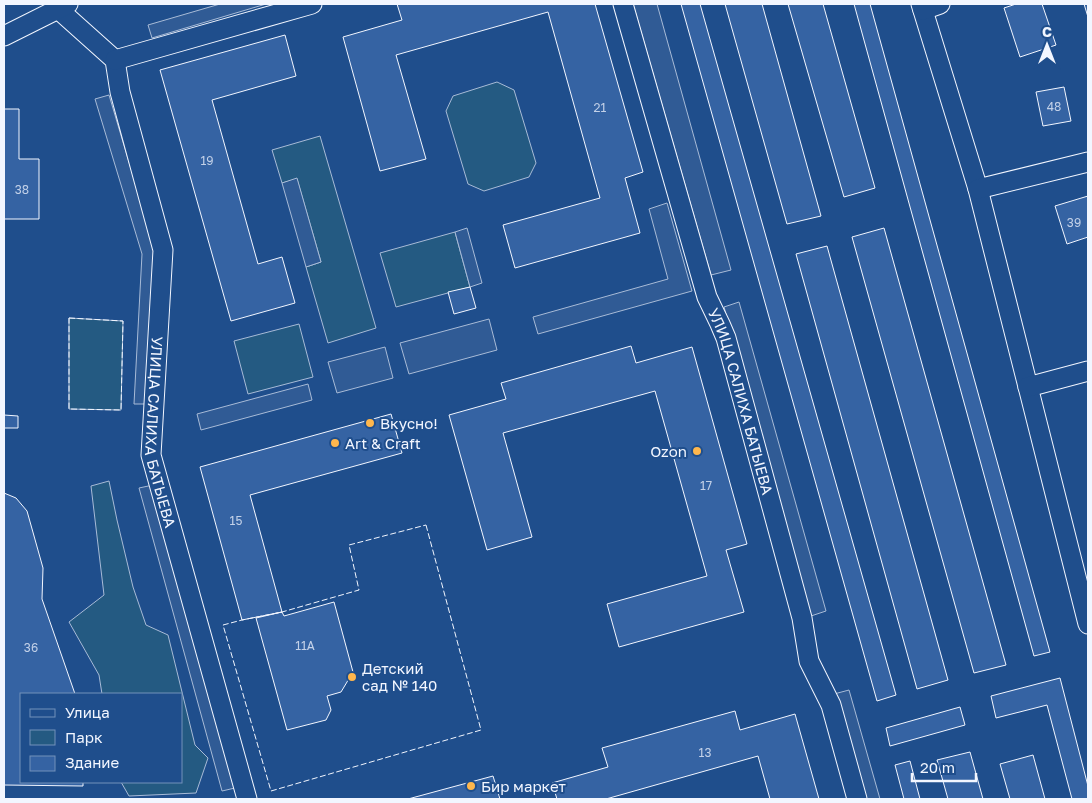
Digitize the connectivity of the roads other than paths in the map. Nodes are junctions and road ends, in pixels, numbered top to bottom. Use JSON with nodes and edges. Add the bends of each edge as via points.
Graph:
{"nodes":[{"id":1,"x":312,"y":4,"type":"edge"},
{"id":2,"x":624,"y":4,"type":"edge"},
{"id":3,"x":63,"y":6,"type":"edge"},
{"id":4,"x":928,"y":6,"type":"edge"},
{"id":5,"x":4,"y":36,"type":"edge"},
{"id":6,"x":115,"y":60,"type":"junction"},
{"id":7,"x":1088,"y":162,"type":"edge"},
{"id":8,"x":978,"y":189,"type":"junction"},
{"id":9,"x":1088,"y":372,"type":"edge"},
{"id":10,"x":1028,"y":387,"type":"junction"},
{"id":11,"x":1087,"y":617,"type":"edge"},
{"id":12,"x":248,"y":799,"type":"edge"},
{"id":13,"x":856,"y":799,"type":"edge"}],
"edges":[{"from":1,"to":6,"type":"street"},
{"from":2,"to":13,"type":"street","name":"УЛИЦА САЛИХА БАТЫЕВА","via":[[707,297],[726,338],[802,618],[809,661],[831,705]]},
{"from":3,"to":5,"type":"street"},
{"from":3,"to":6,"type":"street"},
{"from":4,"to":8,"type":"street"},
{"from":6,"to":12,"type":"street","name":"УЛИЦА САЛИХА БАТЫЕВА","via":[[120,92],[163,250],[152,455]]},
{"from":7,"to":8,"type":"street"},
{"from":8,"to":10,"type":"street"},
{"from":9,"to":10,"type":"street"},
{"from":10,"to":11,"type":"street"}]}
